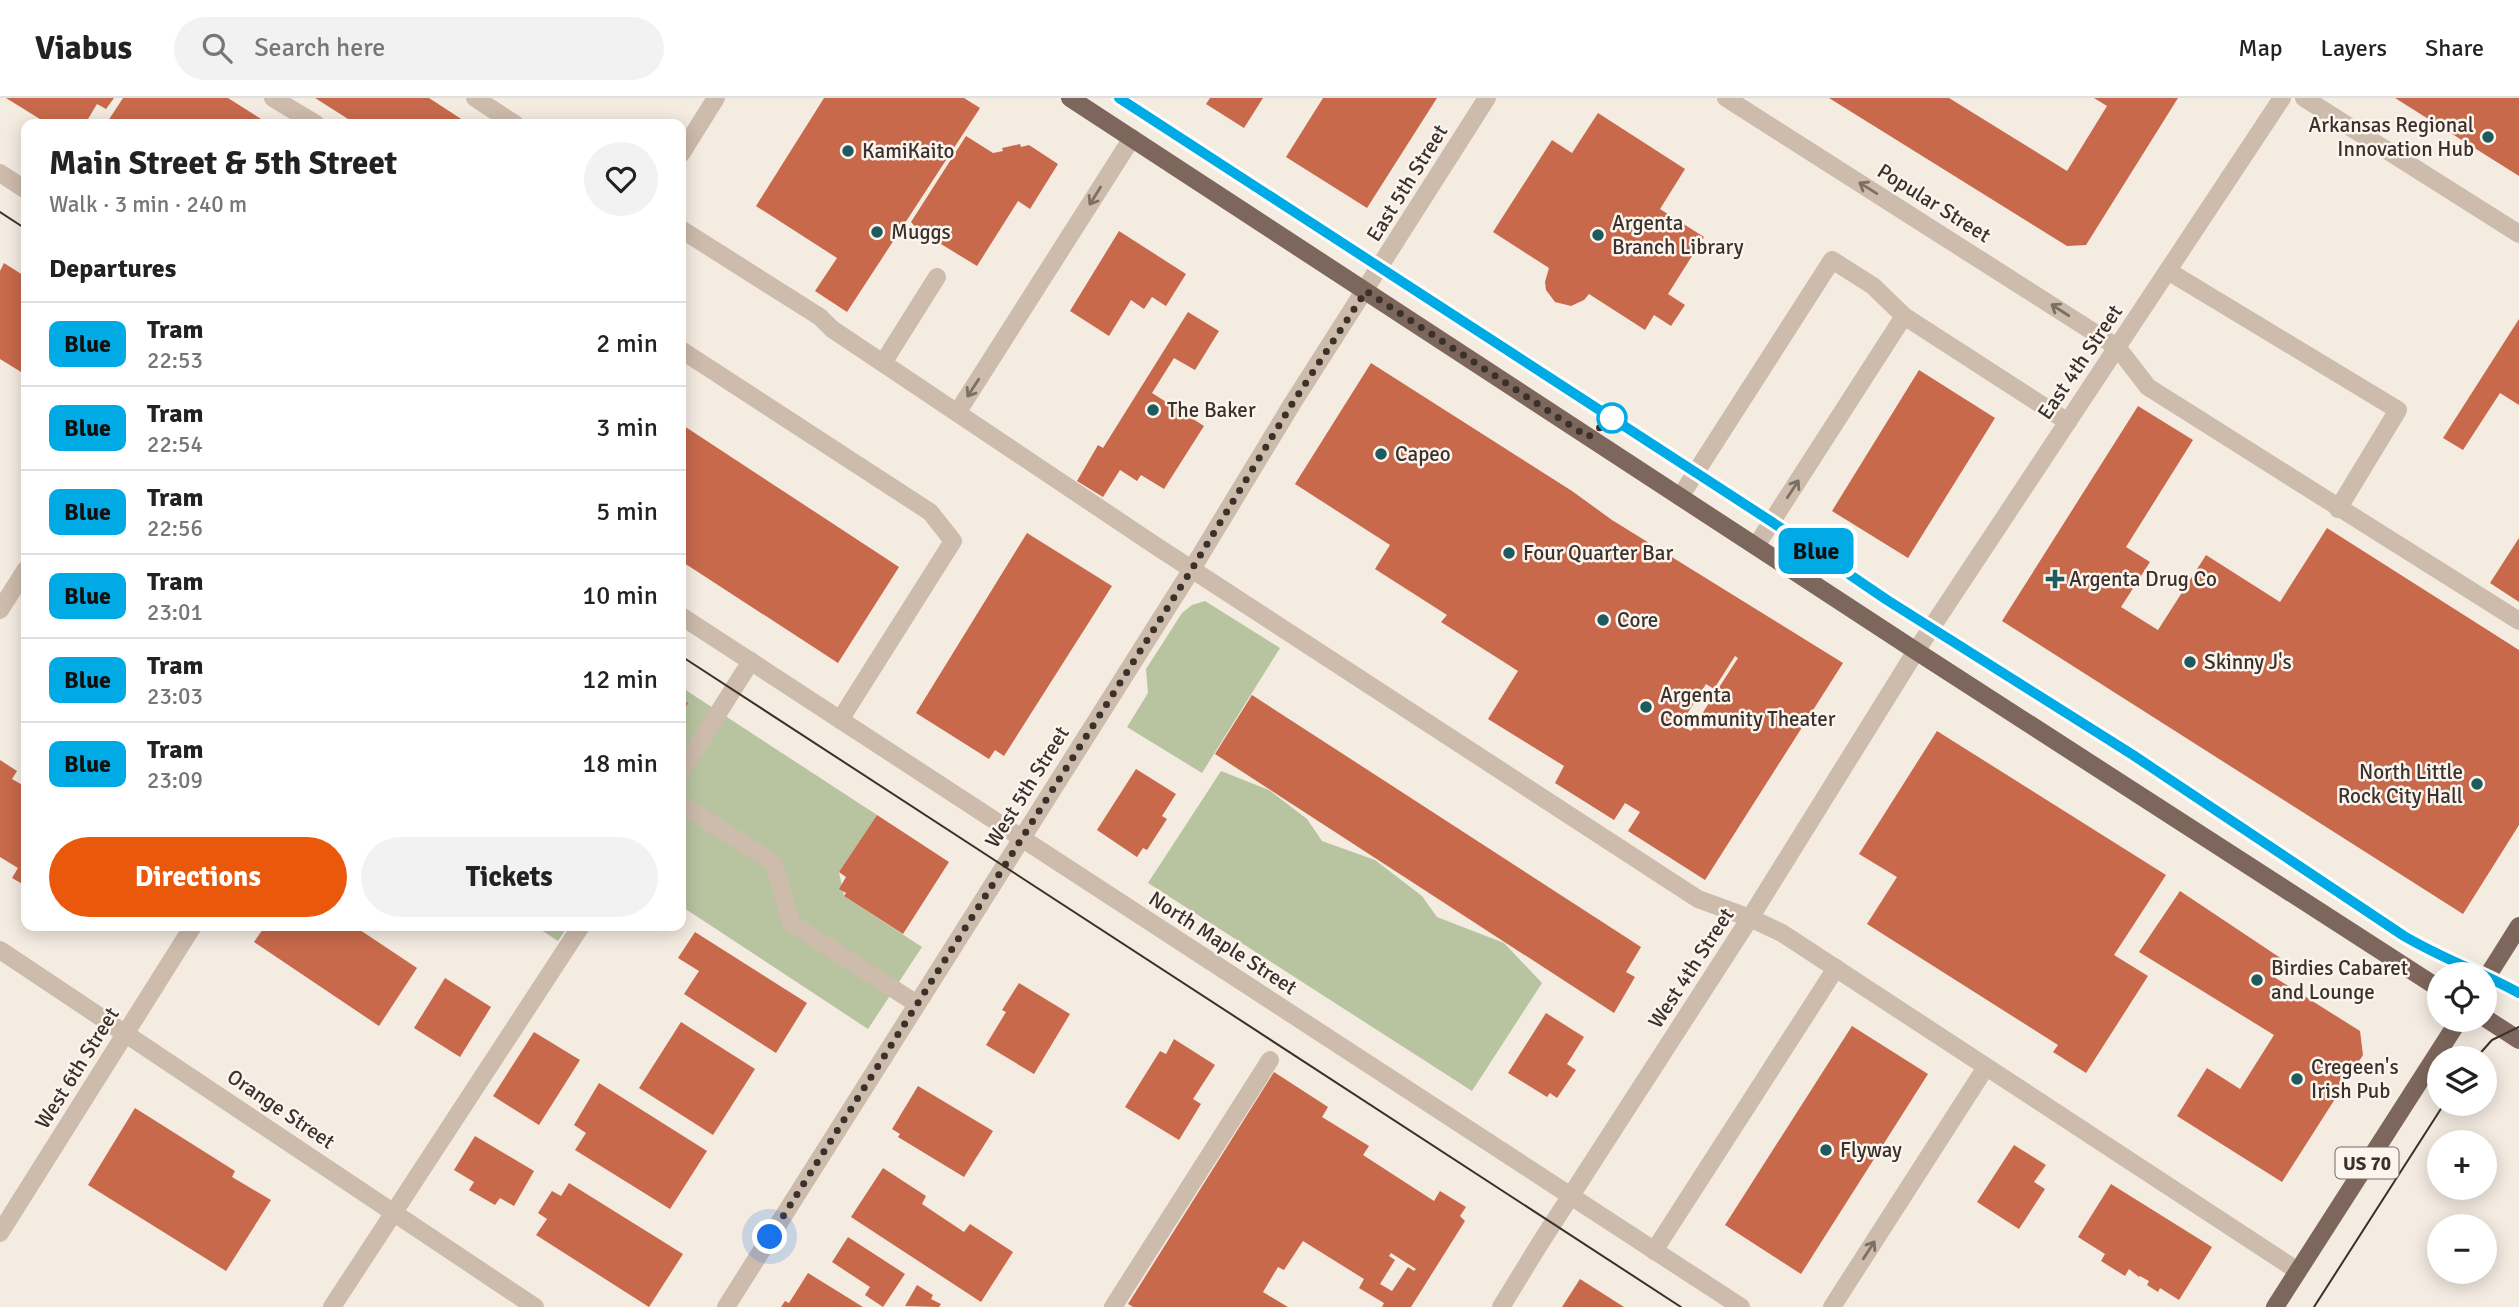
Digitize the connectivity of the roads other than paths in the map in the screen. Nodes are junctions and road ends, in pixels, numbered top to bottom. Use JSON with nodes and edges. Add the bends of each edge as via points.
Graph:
{"nodes":[{"id":1,"x":273,"y":98,"type":"edge"},
{"id":2,"x":475,"y":98,"type":"edge"},
{"id":3,"x":716,"y":98,"type":"edge"},
{"id":4,"x":1070,"y":98,"type":"edge"},
{"id":5,"x":1487,"y":98,"type":"edge"},
{"id":6,"x":1726,"y":98,"type":"edge"},
{"id":7,"x":2282,"y":98,"type":"edge"},
{"id":8,"x":2304,"y":98,"type":"edge"},
{"id":9,"x":308,"y":119,"type":"edge"},
{"id":10,"x":507,"y":119,"type":"edge"},
{"id":11,"x":1132,"y":138,"type":"junction"},
{"id":12,"x":686,"y":146,"type":"edge"},
{"id":13,"x":0,"y":173,"type":"edge"},
{"id":14,"x":21,"y":187,"type":"edge"},
{"id":15,"x":686,"y":232,"type":"edge"},
{"id":16,"x":2519,"y":234,"type":"edge"},
{"id":17,"x":2168,"y":271,"type":"junction"},
{"id":18,"x":937,"y":277,"type":"dead end"},
{"id":19,"x":1366,"y":291,"type":"junction"},
{"id":20,"x":1904,"y":317,"type":"junction"},
{"id":21,"x":2117,"y":347,"type":"junction"},
{"id":22,"x":686,"y":353,"type":"edge"},
{"id":23,"x":883,"y":363,"type":"junction"},
{"id":24,"x":957,"y":413,"type":"junction"},
{"id":25,"x":2068,"y":422,"type":"junction"},
{"id":26,"x":1680,"y":496,"type":"junction"},
{"id":27,"x":2338,"y":509,"type":"junction"},
{"id":28,"x":1756,"y":546,"type":"junction"},
{"id":29,"x":1192,"y":569,"type":"junction"},
{"id":30,"x":21,"y":577,"type":"edge"},
{"id":31,"x":0,"y":610,"type":"edge"},
{"id":32,"x":686,"y":619,"type":"edge"},
{"id":33,"x":2519,"y":621,"type":"edge"},
{"id":34,"x":1916,"y":651,"type":"junction"},
{"id":35,"x":751,"y":661,"type":"junction"},
{"id":36,"x":840,"y":720,"type":"junction"},
{"id":37,"x":686,"y":764,"type":"edge"},
{"id":38,"x":686,"y":807,"type":"edge"},
{"id":39,"x":1021,"y":838,"type":"junction"},
{"id":40,"x":1750,"y":918,"type":"junction"},
{"id":41,"x":2519,"y":926,"type":"edge"},
{"id":42,"x":189,"y":931,"type":"edge"},
{"id":43,"x":578,"y":931,"type":"edge"},
{"id":44,"x":0,"y":950,"type":"edge"},
{"id":45,"x":2496,"y":962,"type":"edge"},
{"id":46,"x":1836,"y":968,"type":"junction"},
{"id":47,"x":2427,"y":981,"type":"edge"},
{"id":48,"x":917,"y":1004,"type":"junction"},
{"id":49,"x":2497,"y":1026,"type":"edge"},
{"id":50,"x":126,"y":1032,"type":"junction"},
{"id":51,"x":2451,"y":1032,"type":"edge"},
{"id":52,"x":2519,"y":1040,"type":"edge"},
{"id":53,"x":1270,"y":1060,"type":"dead end"},
{"id":54,"x":1986,"y":1066,"type":"junction"},
{"id":55,"x":1571,"y":1197,"type":"junction"},
{"id":56,"x":395,"y":1214,"type":"junction"},
{"id":57,"x":0,"y":1233,"type":"edge"},
{"id":58,"x":1654,"y":1251,"type":"junction"},
{"id":59,"x":2298,"y":1271,"type":"junction"},
{"id":60,"x":332,"y":1307,"type":"edge"},
{"id":61,"x":535,"y":1307,"type":"edge"},
{"id":62,"x":726,"y":1307,"type":"edge"},
{"id":63,"x":1113,"y":1307,"type":"edge"},
{"id":64,"x":1501,"y":1307,"type":"edge"},
{"id":65,"x":1741,"y":1307,"type":"edge"},
{"id":66,"x":1832,"y":1307,"type":"edge"},
{"id":67,"x":2275,"y":1307,"type":"edge"}],
"edges":[{"from":1,"to":9,"type":"street"},
{"from":2,"to":10,"type":"street"},
{"from":3,"to":12,"type":"street"},
{"from":4,"to":11,"type":"main road"},
{"from":5,"to":19,"type":"street","name":"East 5th Street"},
{"from":21,"to":6,"type":"street","name":"Popular Street","one_way":true},
{"from":7,"to":17,"type":"street","name":"East 4th Street"},
{"from":8,"to":16,"type":"street"},
{"from":11,"to":19,"type":"main road"},
{"from":11,"to":24,"type":"street","one_way":true},
{"from":13,"to":14,"type":"street"},
{"from":15,"to":23,"type":"street"},
{"from":17,"to":21,"type":"street","name":"East 4th Street"},
{"from":17,"to":27,"type":"street","via":[[2398,410]]},
{"from":18,"to":23,"type":"street"},
{"from":19,"to":26,"type":"main road"},
{"from":19,"to":29,"type":"street","name":"West 5th Street"},
{"from":20,"to":25,"type":"street"},
{"from":20,"to":26,"type":"street","via":[[1873,286],[1832,260]]},
{"from":28,"to":20,"type":"street","one_way":true},
{"from":21,"to":25,"type":"street","name":"East 4th Street"},
{"from":21,"to":27,"type":"street","name":"Popular Street","via":[[2148,387]]},
{"from":22,"to":36,"type":"street","via":[[930,512],[953,541]]},
{"from":23,"to":24,"type":"street"},
{"from":24,"to":29,"type":"street"},
{"from":25,"to":34,"type":"street","name":"East 4th Street"},
{"from":26,"to":28,"type":"main road"},
{"from":27,"to":33,"type":"street","name":"Popular Street"},
{"from":28,"to":34,"type":"main road"},
{"from":29,"to":39,"type":"street","name":"West 5th Street"},
{"from":29,"to":40,"type":"street","via":[[1698,900]]},
{"from":30,"to":31,"type":"street"},
{"from":32,"to":35,"type":"street","name":"North Maple Street"},
{"from":34,"to":40,"type":"street","name":"West 4th Street"},
{"from":34,"to":47,"type":"main road"},
{"from":35,"to":36,"type":"street","name":"North Maple Street"},
{"from":35,"to":37,"type":"street"},
{"from":36,"to":39,"type":"street","name":"North Maple Street"},
{"from":38,"to":48,"type":"street","via":[[774,863],[791,923]]},
{"from":39,"to":48,"type":"street","name":"West 5th Street"},
{"from":39,"to":55,"type":"street","name":"North Maple Street"},
{"from":40,"to":46,"type":"street"},
{"from":40,"to":55,"type":"street","name":"West 4th Street"},
{"from":41,"to":45,"type":"main road"},
{"from":42,"to":50,"type":"street","name":"West 6th Street"},
{"from":43,"to":56,"type":"street"},
{"from":44,"to":50,"type":"street","name":"Orange Street"},
{"from":46,"to":54,"type":"street"},
{"from":46,"to":58,"type":"street"},
{"from":48,"to":62,"type":"street","name":"West 5th Street"},
{"from":49,"to":52,"type":"main road"},
{"from":50,"to":56,"type":"street","name":"Orange Street"},
{"from":50,"to":57,"type":"street","name":"West 6th Street"},
{"from":51,"to":59,"type":"main road","number":"US 70"},
{"from":53,"to":63,"type":"street"},
{"from":54,"to":59,"type":"street"},
{"from":66,"to":54,"type":"street","one_way":true},
{"from":55,"to":58,"type":"street","name":"North Maple Street"},
{"from":55,"to":64,"type":"street","name":"West 4th Street"},
{"from":56,"to":60,"type":"street"},
{"from":56,"to":61,"type":"street","name":"Orange Street"},
{"from":58,"to":65,"type":"street","name":"North Maple Street"},
{"from":59,"to":67,"type":"main road","number":"US 70"}]}
